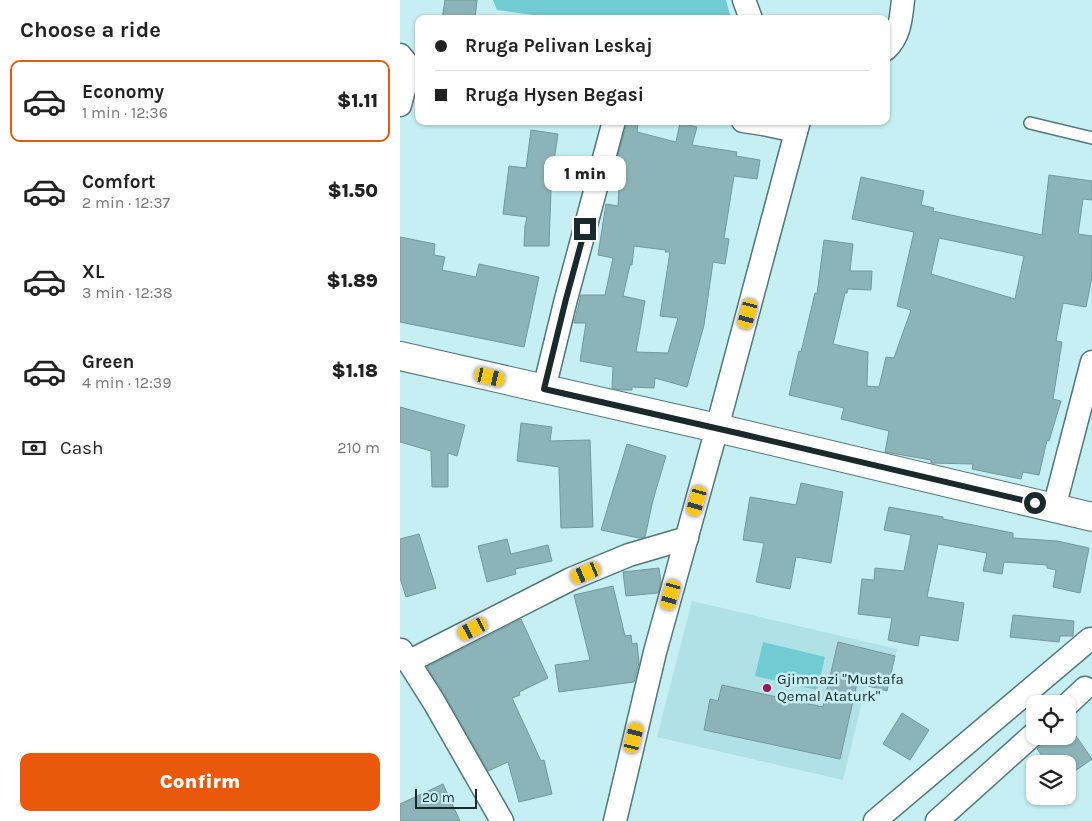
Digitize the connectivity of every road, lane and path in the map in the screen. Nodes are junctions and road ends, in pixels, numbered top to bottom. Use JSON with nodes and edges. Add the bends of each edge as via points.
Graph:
{"nodes":[{"id":1,"x":744,"y":0,"type":"edge"},
{"id":2,"x":903,"y":0,"type":"edge"},
{"id":3,"x":750,"y":15,"type":"edge"},
{"id":4,"x":890,"y":44,"type":"edge"},
{"id":5,"x":400,"y":54,"type":"edge"},
{"id":6,"x":400,"y":105,"type":"edge"},
{"id":7,"x":1030,"y":123,"type":"dead end"},
{"id":8,"x":613,"y":125,"type":"edge"},
{"id":9,"x":798,"y":126,"type":"edge"},
{"id":10,"x":1092,"y":138,"type":"edge"},
{"id":11,"x":400,"y":356,"type":"edge"},
{"id":12,"x":1092,"y":362,"type":"edge"},
{"id":13,"x":544,"y":389,"type":"junction"},
{"id":14,"x":717,"y":428,"type":"junction"},
{"id":15,"x":1054,"y":508,"type":"junction"},
{"id":16,"x":1092,"y":517,"type":"edge"},
{"id":17,"x":687,"y":538,"type":"junction"},
{"id":18,"x":1090,"y":639,"type":"dead end"},
{"id":19,"x":404,"y":656,"type":"edge"},
{"id":20,"x":1085,"y":688,"type":"dead end"},
{"id":21,"x":1076,"y":696,"type":"edge"},
{"id":22,"x":1026,"y":741,"type":"edge"},
{"id":23,"x":502,"y":821,"type":"edge"},
{"id":24,"x":615,"y":821,"type":"edge"},
{"id":25,"x":875,"y":821,"type":"edge"},
{"id":26,"x":937,"y":821,"type":"edge"}],
"edges":[{"from":1,"to":3,"type":"street"},
{"from":2,"to":4,"type":"street","via":[[896,37]]},
{"from":5,"to":6,"type":"street","via":[[410,67]]},
{"from":7,"to":10,"type":"lane"},
{"from":8,"to":13,"type":"street"},
{"from":9,"to":14,"type":"street"},
{"from":11,"to":13,"type":"main road"},
{"from":12,"to":15,"type":"street"},
{"from":13,"to":14,"type":"main road"},
{"from":14,"to":15,"type":"main road"},
{"from":14,"to":17,"type":"street"},
{"from":15,"to":16,"type":"main road"},
{"from":17,"to":19,"type":"street","via":[[628,555]]},
{"from":17,"to":24,"type":"street","via":[[655,652]]},
{"from":18,"to":25,"type":"street"},
{"from":19,"to":23,"type":"street"},
{"from":20,"to":21,"type":"street"},
{"from":22,"to":26,"type":"street"}]}
